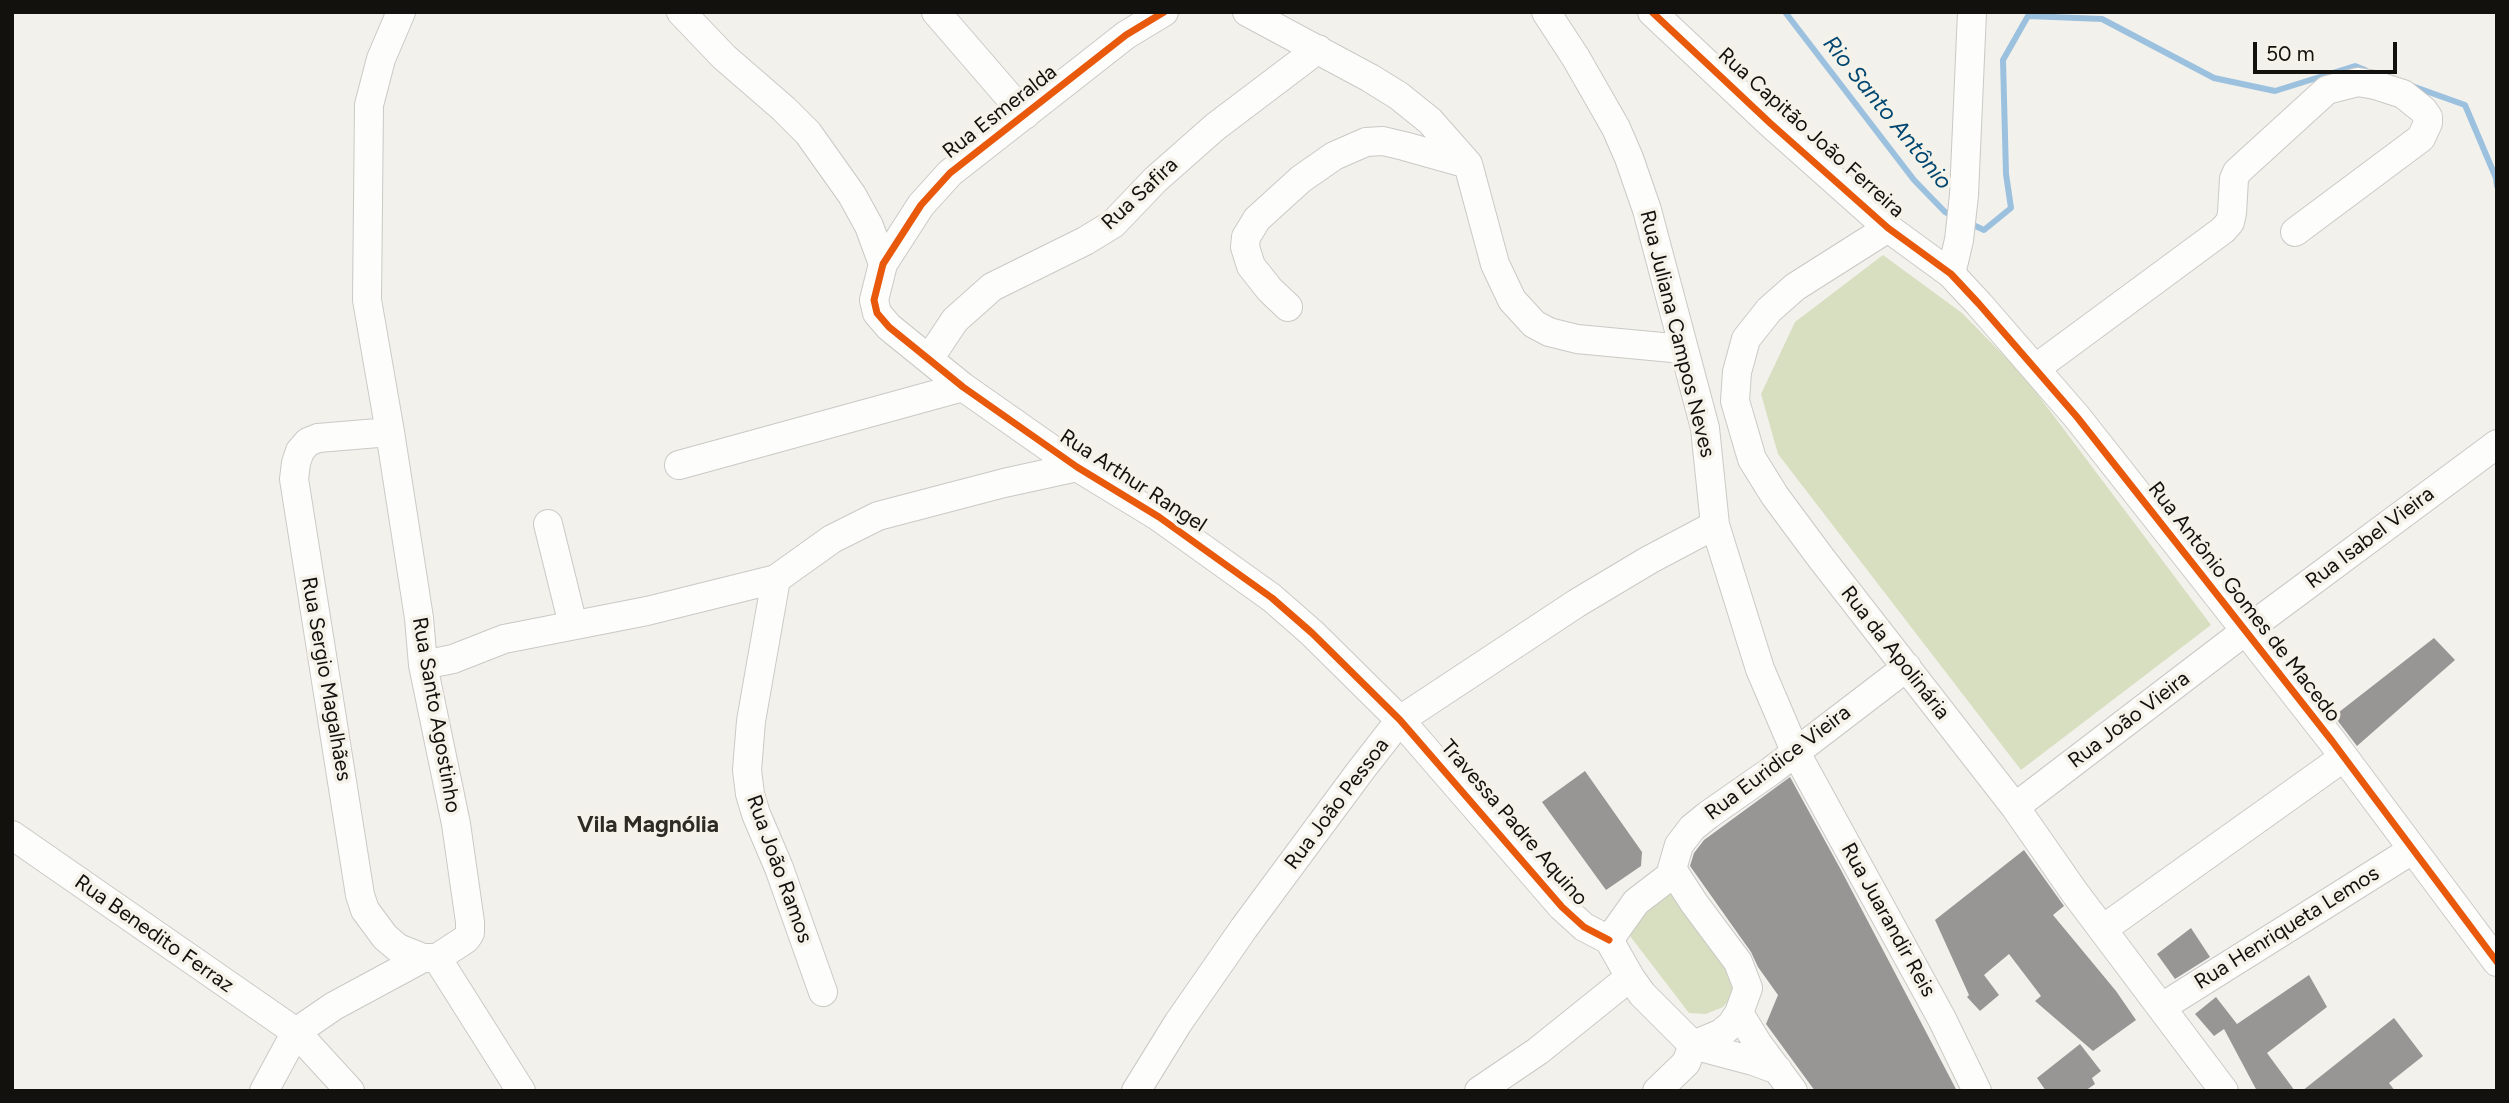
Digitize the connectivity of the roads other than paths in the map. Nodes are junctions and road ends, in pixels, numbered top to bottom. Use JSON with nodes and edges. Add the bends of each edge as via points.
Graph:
{"nodes":[{"id":1,"x":401,"y":12,"type":"edge"},
{"id":2,"x":681,"y":12,"type":"edge"},
{"id":3,"x":936,"y":12,"type":"edge"},
{"id":4,"x":1164,"y":12,"type":"edge"},
{"id":5,"x":1247,"y":12,"type":"edge"},
{"id":6,"x":1546,"y":12,"type":"edge"},
{"id":7,"x":1652,"y":12,"type":"edge"},
{"id":8,"x":1972,"y":12,"type":"edge"},
{"id":9,"x":1318,"y":49,"type":"junction"},
{"id":10,"x":1025,"y":115,"type":"junction"},
{"id":11,"x":1468,"y":164,"type":"junction"},
{"id":12,"x":1888,"y":228,"type":"junction"},
{"id":13,"x":2295,"y":232,"type":"dead end"},
{"id":14,"x":883,"y":264,"type":"junction"},
{"id":15,"x":1951,"y":274,"type":"junction"},
{"id":16,"x":1288,"y":307,"type":"dead end"},
{"id":17,"x":1683,"y":349,"type":"junction"},
{"id":18,"x":929,"y":359,"type":"junction"},
{"id":19,"x":2036,"y":368,"type":"junction"},
{"id":20,"x":963,"y":387,"type":"junction"},
{"id":21,"x":390,"y":432,"type":"junction"},
{"id":22,"x":2497,"y":444,"type":"edge"},
{"id":23,"x":678,"y":465,"type":"dead end"},
{"id":24,"x":1077,"y":467,"type":"junction"},
{"id":25,"x":548,"y":524,"type":"dead end"},
{"id":26,"x":1715,"y":525,"type":"junction"},
{"id":27,"x":776,"y":579,"type":"junction"},
{"id":28,"x":573,"y":625,"type":"junction"},
{"id":29,"x":2244,"y":632,"type":"junction"},
{"id":30,"x":424,"y":665,"type":"junction"},
{"id":31,"x":1906,"y":667,"type":"junction"},
{"id":32,"x":1400,"y":720,"type":"junction"},
{"id":33,"x":1795,"y":751,"type":"junction"},
{"id":34,"x":2344,"y":757,"type":"junction"},
{"id":35,"x":2015,"y":807,"type":"junction"},
{"id":36,"x":12,"y":835,"type":"edge"},
{"id":37,"x":2412,"y":850,"type":"junction"},
{"id":38,"x":1676,"y":875,"type":"junction"},
{"id":39,"x":2103,"y":929,"type":"junction"},
{"id":40,"x":1609,"y":940,"type":"junction"},
{"id":41,"x":430,"y":958,"type":"junction"},
{"id":42,"x":2497,"y":962,"type":"edge"},
{"id":43,"x":1630,"y":977,"type":"junction"},
{"id":44,"x":823,"y":992,"type":"dead end"},
{"id":45,"x":2162,"y":1007,"type":"junction"},
{"id":46,"x":1739,"y":1013,"type":"junction"},
{"id":47,"x":296,"y":1032,"type":"junction"},
{"id":48,"x":1693,"y":1045,"type":"junction"},
{"id":49,"x":1786,"y":1080,"type":"edge"},
{"id":50,"x":264,"y":1091,"type":"edge"},
{"id":51,"x":350,"y":1091,"type":"edge"},
{"id":52,"x":521,"y":1091,"type":"edge"},
{"id":53,"x":1136,"y":1091,"type":"edge"},
{"id":54,"x":1479,"y":1091,"type":"edge"},
{"id":55,"x":1657,"y":1091,"type":"edge"},
{"id":56,"x":1977,"y":1091,"type":"edge"},
{"id":57,"x":2224,"y":1091,"type":"edge"}],
"edges":[{"from":1,"to":21,"type":"street","name":"Rua Santo Agostinho","via":[[381,59],[369,105],[367,300]]},
{"from":2,"to":14,"type":"street","via":[[808,133],[852,195]]},
{"from":3,"to":10,"type":"street"},
{"from":4,"to":10,"type":"street","name":"Rua Esmeralda","via":[[1126,35]]},
{"from":5,"to":9,"type":"street"},
{"from":6,"to":17,"type":"street","name":"Rua Juliana Campos Neves","via":[[1595,91],[1629,158],[1660,253]]},
{"from":7,"to":12,"type":"street","name":"Rua Capitão João Ferreira"},
{"from":8,"to":15,"type":"street","via":[[1964,195]]},
{"from":9,"to":11,"type":"street","via":[[1399,96],[1430,121]]},
{"from":9,"to":18,"type":"street","name":"Rua Safira","via":[[1181,156],[1113,224],[992,287],[955,320]]},
{"from":10,"to":14,"type":"street","name":"Rua Esmeralda","via":[[950,173],[921,205]]},
{"from":11,"to":16,"type":"street","via":[[1393,144],[1366,142],[1334,156],[1301,179],[1257,219],[1246,237],[1251,266]]},
{"from":11,"to":17,"type":"street","via":[[1495,264],[1512,300],[1534,324],[1577,339]]},
{"from":12,"to":15,"type":"street","name":"Rua Capitão João Ferreira"},
{"from":12,"to":31,"type":"street","name":"Rua da Apolinária","via":[[1795,287],[1769,310],[1746,339],[1735,401],[1752,459],[1775,496]]},
{"from":13,"to":19,"type":"street","via":[[2421,138],[2428,123],[2423,110],[2403,94],[2375,85],[2358,82],[2327,90],[2237,172],[2230,222],[2224,230]]},
{"from":14,"to":18,"type":"street","name":"Rua Arthur Rangel","via":[[873,300],[877,313]]},
{"from":15,"to":19,"type":"street","name":"Rua Antônio Gomes de Macedo"},
{"from":17,"to":26,"type":"street","name":"Rua Juliana Campos Neves","via":[[1705,428]]},
{"from":18,"to":20,"type":"street","name":"Rua Arthur Rangel"},
{"from":19,"to":29,"type":"street","name":"Rua Antônio Gomes de Macedo"},
{"from":20,"to":23,"type":"street"},
{"from":20,"to":24,"type":"street","name":"Rua Arthur Rangel"},
{"from":21,"to":30,"type":"street","name":"Rua Santo Agostinho"},
{"from":21,"to":41,"type":"street","name":"Rua Sergio Magalhães","via":[[308,442],[300,451],[294,479],[360,895],[384,937],[398,948]]},
{"from":22,"to":29,"type":"street","name":"Rua Isabel Vieira"},
{"from":24,"to":27,"type":"street","via":[[878,516],[832,539]]},
{"from":24,"to":32,"type":"street","name":"Rua Arthur Rangel","via":[[1169,524],[1272,598]]},
{"from":25,"to":28,"type":"street"},
{"from":26,"to":32,"type":"street","name":"Rua João Pessoa","via":[[1577,603]]},
{"from":26,"to":33,"type":"street","name":"Rua Juliana Campos Neves","via":[[1760,669]]},
{"from":27,"to":28,"type":"street"},
{"from":27,"to":44,"type":"street","name":"Rua João Ramos","via":[[751,721],[747,771],[756,814]]},
{"from":28,"to":30,"type":"street","via":[[504,639]]},
{"from":29,"to":34,"type":"street","name":"Rua Antônio Gomes de Macedo"},
{"from":29,"to":35,"type":"street","name":"Rua João Vieira"},
{"from":30,"to":41,"type":"street","name":"Rua Santo Agostinho","via":[[471,922],[466,939]]},
{"from":31,"to":33,"type":"street","name":"Rua Euridice Vieira"},
{"from":31,"to":35,"type":"street","name":"Rua da Apolinária"},
{"from":32,"to":40,"type":"street","name":"Travessa Padre Aquino","via":[[1562,907],[1584,928]]},
{"from":32,"to":53,"type":"street","name":"Rua João Pessoa","via":[[1244,928]]},
{"from":33,"to":38,"type":"street","name":"Rua Euridice Vieira","via":[[1692,828],[1679,845],[1672,869]]},
{"from":33,"to":56,"type":"street","name":"Rua Juarandir Reis"},
{"from":34,"to":37,"type":"street","name":"Rua Antônio Gomes de Macedo"},
{"from":34,"to":39,"type":"street"},
{"from":35,"to":39,"type":"street","name":"Rua da Apolinária"},
{"from":36,"to":47,"type":"street","name":"Rua Benedito Ferraz"},
{"from":37,"to":42,"type":"street","name":"Rua Antônio Gomes de Macedo"},
{"from":37,"to":45,"type":"street","name":"Rua Henriqueta Lemos"},
{"from":38,"to":40,"type":"street","via":[[1636,902]]},
{"from":38,"to":46,"type":"street","via":[[1744,972],[1748,988]]},
{"from":39,"to":45,"type":"street","name":"Rua da Apolinária"},
{"from":40,"to":43,"type":"street"},
{"from":41,"to":47,"type":"street","via":[[334,1006]]},
{"from":41,"to":52,"type":"street"},
{"from":43,"to":48,"type":"street"},
{"from":43,"to":54,"type":"street","via":[[1538,1051]]},
{"from":45,"to":57,"type":"street","name":"Rua da Apolinária"},
{"from":46,"to":48,"type":"street","via":[[1720,1034]]},
{"from":46,"to":49,"type":"street"},
{"from":47,"to":50,"type":"street"},
{"from":47,"to":51,"type":"street","name":"Rua Benedito Ferraz"},
{"from":48,"to":49,"type":"street","via":[[1753,1061]]},
{"from":48,"to":55,"type":"street","via":[[1686,1063]]}]}
